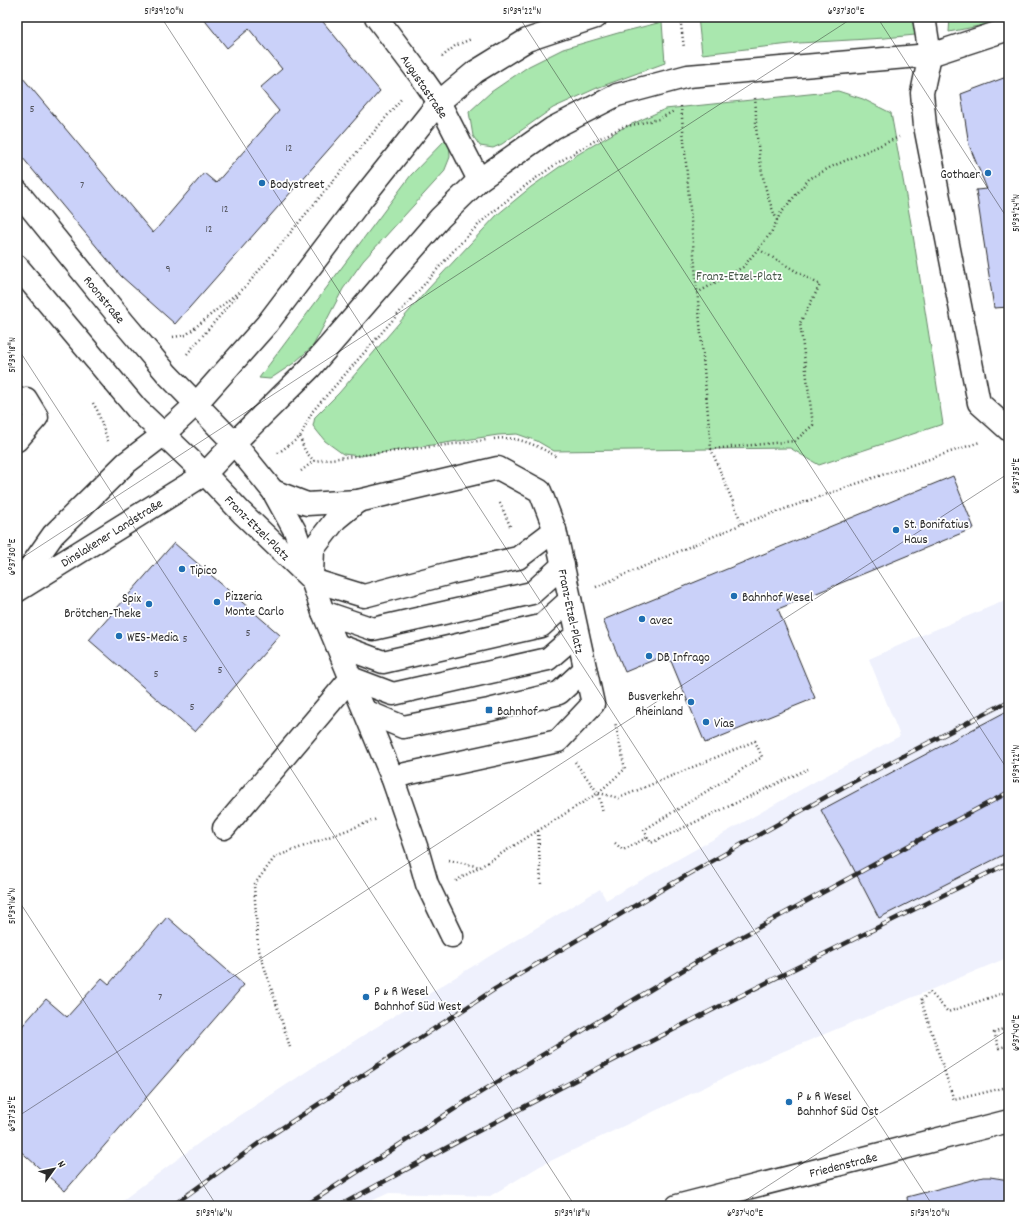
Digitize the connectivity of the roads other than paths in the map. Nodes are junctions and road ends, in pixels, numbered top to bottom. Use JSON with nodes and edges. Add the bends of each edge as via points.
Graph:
{"nodes":[{"id":1,"x":376,"y":17,"type":"edge"},
{"id":2,"x":596,"y":17,"type":"edge"},
{"id":3,"x":924,"y":17,"type":"edge"},
{"id":4,"x":563,"y":23,"type":"edge"},
{"id":5,"x":1009,"y":29,"type":"edge"},
{"id":6,"x":930,"y":55,"type":"junction"},
{"id":7,"x":439,"y":102,"type":"junction"},
{"id":8,"x":479,"y":180,"type":"junction"},
{"id":9,"x":17,"y":191,"type":"edge"},
{"id":10,"x":17,"y":266,"type":"edge"},
{"id":11,"x":20,"y":397,"type":"edge"},
{"id":12,"x":196,"y":404,"type":"junction"},
{"id":13,"x":1009,"y":430,"type":"edge"},
{"id":14,"x":164,"y":434,"type":"junction"},
{"id":15,"x":17,"y":440,"type":"edge"},
{"id":16,"x":234,"y":443,"type":"junction"},
{"id":17,"x":205,"y":474,"type":"junction"},
{"id":18,"x":273,"y":491,"type":"junction"},
{"id":19,"x":358,"y":501,"type":"junction"},
{"id":20,"x":555,"y":530,"type":"junction"},
{"id":21,"x":563,"y":565,"type":"junction"},
{"id":22,"x":312,"y":580,"type":"junction"},
{"id":23,"x":17,"y":586,"type":"edge"},
{"id":24,"x":17,"y":591,"type":"edge"},
{"id":25,"x":570,"y":600,"type":"junction"},
{"id":26,"x":323,"y":612,"type":"junction"},
{"id":27,"x":577,"y":634,"type":"junction"},
{"id":28,"x":337,"y":645,"type":"junction"},
{"id":29,"x":585,"y":669,"type":"junction"},
{"id":30,"x":351,"y":678,"type":"junction"},
{"id":31,"x":365,"y":711,"type":"junction"},
{"id":32,"x":392,"y":777,"type":"junction"},
{"id":33,"x":224,"y":828,"type":"dead end"},
{"id":34,"x":452,"y":936,"type":"dead end"},
{"id":35,"x":1009,"y":1121,"type":"edge"},
{"id":36,"x":677,"y":1206,"type":"edge"}],
"edges":[{"from":1,"to":7,"type":"main road","name":"Augustastraße"},
{"from":2,"to":4,"type":"main road","name":"Dinslakener Landstraße"},
{"from":3,"to":6,"type":"main road"},
{"from":4,"to":7,"type":"main road","name":"Dinslakener Landstraße","via":[[527,40],[475,72]]},
{"from":5,"to":6,"type":"main road","name":"Dinslakener Landstraße"},
{"from":6,"to":8,"type":"main road","name":"Dinslakener Landstraße","via":[[688,76],[617,95],[552,128]]},
{"from":6,"to":13,"type":"main road","via":[[922,93],[925,126],[979,403]]},
{"from":7,"to":8,"type":"main road","name":"Augustastraße"},
{"from":7,"to":12,"type":"main road","name":"Dinslakener Landstraße","via":[[267,324]]},
{"from":8,"to":16,"type":"main road","name":"Dinslakener Landstraße","via":[[440,218],[310,368]]},
{"from":9,"to":12,"type":"main road","name":"Roonstraße","via":[[124,323]]},
{"from":10,"to":14,"type":"main road","name":"Franz-Etzel-Platz","via":[[137,409]]},
{"from":11,"to":15,"type":"main road","via":[[38,417]]},
{"from":12,"to":14,"type":"main road","name":"Dinslakener Landstraße"},
{"from":12,"to":16,"type":"main road","name":"Roonstraße"},
{"from":14,"to":17,"type":"main road","name":"Franz-Etzel-Platz"},
{"from":14,"to":23,"type":"main road","name":"Dinslakener Landstraße","via":[[126,463],[53,535]]},
{"from":16,"to":17,"type":"main road","name":"Dinslakener Landstraße"},
{"from":16,"to":18,"type":"main road","name":"Franz-Etzel-Platz"},
{"from":17,"to":22,"type":"main road","name":"Franz-Etzel-Platz"},
{"from":17,"to":24,"type":"main road","name":"Dinslakener Landstraße"},
{"from":18,"to":19,"type":"main road","name":"Franz-Etzel-Platz","via":[[306,504]]},
{"from":18,"to":22,"type":"main road","name":"Franz-Etzel-Platz","via":[[295,531]]},
{"from":19,"to":20,"type":"main road","name":"Franz-Etzel-Platz","via":[[498,468],[540,491]]},
{"from":19,"to":22,"type":"main road","name":"Franz-Etzel-Platz","via":[[336,519],[313,549]]},
{"from":20,"to":21,"type":"main road","name":"Franz-Etzel-Platz"},
{"from":20,"to":22,"type":"main road","via":[[518,558],[364,596]]},
{"from":21,"to":25,"type":"main road","name":"Franz-Etzel-Platz"},
{"from":21,"to":26,"type":"main road","via":[[532,594],[373,629]]},
{"from":22,"to":26,"type":"main road","name":"Franz-Etzel-Platz"},
{"from":25,"to":27,"type":"main road","name":"Franz-Etzel-Platz"},
{"from":25,"to":28,"type":"main road","via":[[541,626],[383,662]]},
{"from":26,"to":28,"type":"main road","name":"Franz-Etzel-Platz"},
{"from":27,"to":29,"type":"main road","name":"Franz-Etzel-Platz"},
{"from":27,"to":30,"type":"main road","via":[[548,658],[393,694]]},
{"from":28,"to":30,"type":"main road","name":"Franz-Etzel-Platz"},
{"from":29,"to":31,"type":"main road","via":[[559,693],[403,727]]},
{"from":29,"to":32,"type":"main road","name":"Franz-Etzel-Platz","via":[[593,704],[558,741]]},
{"from":30,"to":31,"type":"main road","name":"Franz-Etzel-Platz"},
{"from":30,"to":33,"type":"main road"},
{"from":31,"to":32,"type":"main road","name":"Franz-Etzel-Platz"},
{"from":32,"to":34,"type":"main road","name":"Franz-Etzel-Platz","via":[[427,884]]},
{"from":35,"to":36,"type":"main road","name":"Friedenstraße"}]}
